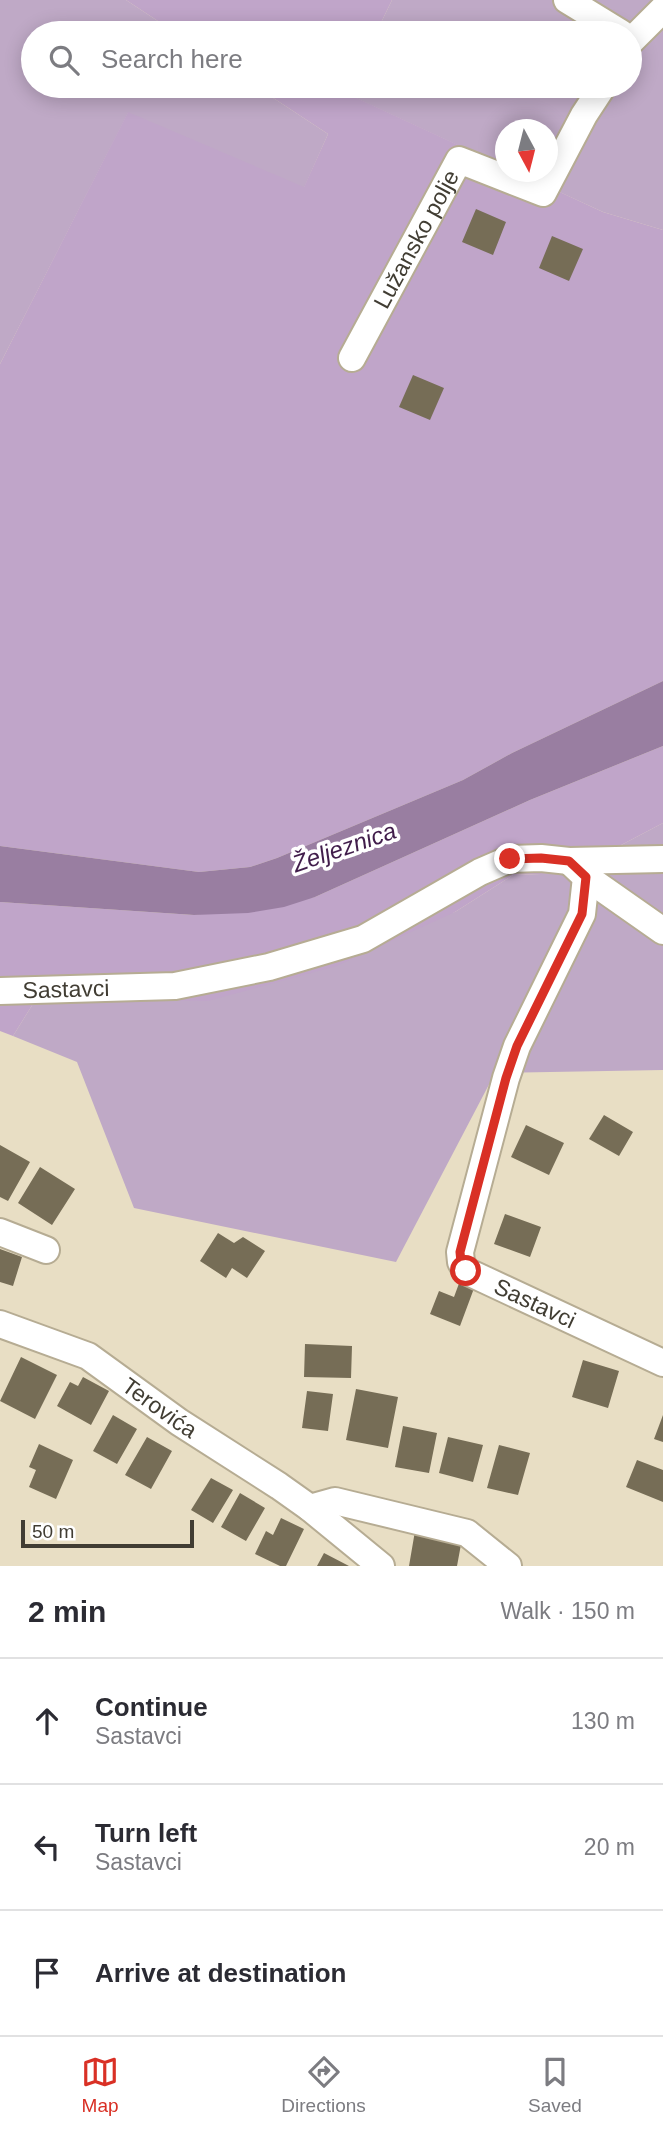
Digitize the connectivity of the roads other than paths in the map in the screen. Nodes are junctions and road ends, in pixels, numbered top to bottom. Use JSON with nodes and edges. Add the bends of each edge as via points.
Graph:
{"nodes":[{"id":1,"x":567,"y":0,"type":"edge"},
{"id":2,"x":663,"y":9,"type":"edge"},
{"id":3,"x":601,"y":21,"type":"edge"},
{"id":4,"x":642,"y":26,"type":"edge"},
{"id":5,"x":595,"y":98,"type":"edge"},
{"id":6,"x":352,"y":358,"type":"dead end"},
{"id":7,"x":663,"y":859,"type":"edge"},
{"id":8,"x":577,"y":869,"type":"junction"},
{"id":9,"x":663,"y":931,"type":"edge"},
{"id":10,"x":0,"y":991,"type":"edge"},
{"id":11,"x":0,"y":1232,"type":"edge"},
{"id":12,"x":46,"y":1250,"type":"dead end"},
{"id":13,"x":0,"y":1324,"type":"edge"},
{"id":14,"x":663,"y":1363,"type":"edge"},
{"id":15,"x":310,"y":1508,"type":"junction"},
{"id":16,"x":381,"y":1566,"type":"edge"},
{"id":17,"x":508,"y":1566,"type":"edge"}],
"edges":[{"from":1,"to":3,"type":"street"},
{"from":2,"to":4,"type":"street"},
{"from":5,"to":6,"type":"street","name":"Lužansko polje","via":[[543,193],[459,160]]},
{"from":7,"to":8,"type":"street","name":"Sastavci"},
{"from":8,"to":9,"type":"street"},
{"from":8,"to":10,"type":"street","name":"Sastavci","via":[[541,858],[510,859],[363,940],[269,967],[175,986]]},
{"from":8,"to":14,"type":"street","name":"Sastavci","via":[[582,914],[527,1024],[506,1078],[461,1262],[466,1271]]},
{"from":11,"to":12,"type":"street"},
{"from":13,"to":15,"type":"street","name":"Terovića","via":[[88,1356]]},
{"from":15,"to":16,"type":"street","name":"Terovića"},
{"from":15,"to":17,"type":"street","via":[[335,1501],[467,1533]]}]}
